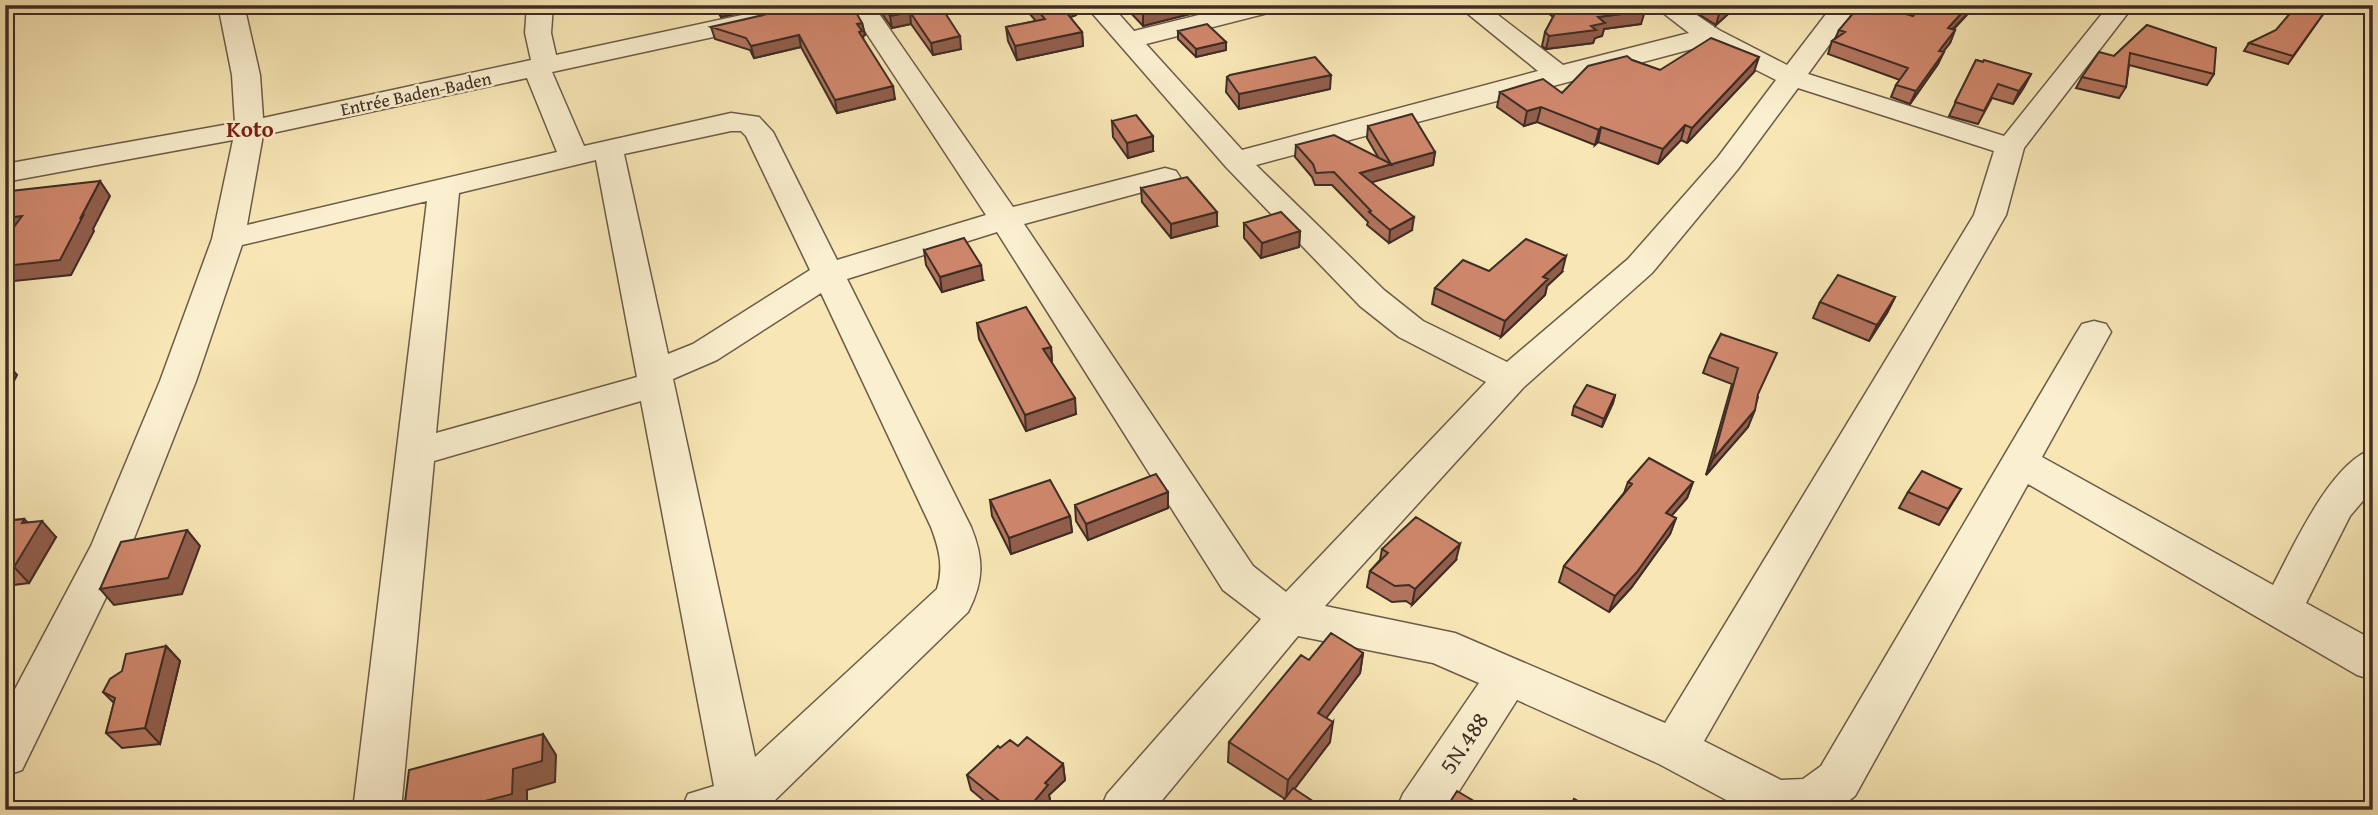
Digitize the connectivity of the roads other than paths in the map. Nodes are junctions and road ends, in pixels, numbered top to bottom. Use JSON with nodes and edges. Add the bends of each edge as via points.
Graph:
{"nodes":[{"id":1,"x":232,"y":5,"type":"edge"},
{"id":2,"x":511,"y":5,"type":"edge"},
{"id":3,"x":824,"y":5,"type":"edge"},
{"id":4,"x":860,"y":5,"type":"edge"},
{"id":5,"x":1097,"y":5,"type":"edge"},
{"id":6,"x":1272,"y":5,"type":"edge"},
{"id":7,"x":1469,"y":5,"type":"edge"},
{"id":8,"x":1665,"y":5,"type":"edge"},
{"id":9,"x":1846,"y":5,"type":"edge"},
{"id":10,"x":2122,"y":5,"type":"edge"},
{"id":11,"x":539,"y":7,"type":"edge"},
{"id":12,"x":791,"y":9,"type":"edge"},
{"id":13,"x":1710,"y":36,"type":"junction"},
{"id":14,"x":1129,"y":40,"type":"junction"},
{"id":15,"x":541,"y":66,"type":"junction"},
{"id":16,"x":1558,"y":74,"type":"junction"},
{"id":17,"x":1790,"y":77,"type":"junction"},
{"id":18,"x":250,"y":129,"type":"junction"},
{"id":19,"x":2010,"y":147,"type":"junction"},
{"id":20,"x":590,"y":151,"type":"junction"},
{"id":21,"x":1236,"y":161,"type":"junction"},
{"id":22,"x":5,"y":173,"type":"edge"},
{"id":23,"x":1165,"y":177,"type":"dead end"},
{"id":24,"x":444,"y":189,"type":"junction"},
{"id":25,"x":1005,"y":219,"type":"junction"},
{"id":26,"x":228,"y":239,"type":"junction"},
{"id":27,"x":827,"y":274,"type":"junction"},
{"id":28,"x":2094,"y":332,"type":"dead end"},
{"id":29,"x":655,"y":379,"type":"junction"},
{"id":30,"x":1510,"y":379,"type":"junction"},
{"id":31,"x":416,"y":452,"type":"junction"},
{"id":32,"x":2019,"y":461,"type":"junction"},
{"id":33,"x":2373,"y":463,"type":"edge"},
{"id":34,"x":2281,"y":610,"type":"junction"},
{"id":35,"x":1289,"y":617,"type":"junction"},
{"id":36,"x":2373,"y":662,"type":"edge"},
{"id":37,"x":1508,"y":677,"type":"junction"},
{"id":38,"x":1675,"y":749,"type":"junction"},
{"id":39,"x":5,"y":755,"type":"edge"},
{"id":40,"x":1798,"y":805,"type":"edge"},
{"id":41,"x":732,"y":807,"type":"edge"},
{"id":42,"x":377,"y":810,"type":"edge"},
{"id":43,"x":1124,"y":810,"type":"edge"},
{"id":44,"x":1420,"y":810,"type":"edge"}],
"edges":[{"from":1,"to":18,"type":"street","via":[[246,75]]},
{"from":2,"to":11,"type":"street"},
{"from":3,"to":12,"type":"street","name":"Entrée Baden-Baden"},
{"from":4,"to":25,"type":"street"},
{"from":5,"to":14,"type":"street"},
{"from":6,"to":14,"type":"street"},
{"from":7,"to":16,"type":"street"},
{"from":8,"to":13,"type":"street"},
{"from":9,"to":17,"type":"street"},
{"from":10,"to":19,"type":"street"},
{"from":11,"to":15,"type":"street"},
{"from":12,"to":15,"type":"street","name":"Entrée Baden-Baden"},
{"from":13,"to":16,"type":"street"},
{"from":13,"to":17,"type":"street"},
{"from":14,"to":21,"type":"street"},
{"from":15,"to":18,"type":"street","name":"Entrée Baden-Baden"},
{"from":15,"to":20,"type":"street"},
{"from":16,"to":21,"type":"street"},
{"from":17,"to":19,"type":"street"},
{"from":17,"to":30,"type":"street","via":[[1728,163],[1640,265]]},
{"from":18,"to":22,"type":"street","name":"Entrée Baden-Baden"},
{"from":18,"to":26,"type":"street"},
{"from":19,"to":38,"type":"street","via":[[1990,215]]},
{"from":20,"to":24,"type":"street"},
{"from":20,"to":27,"type":"street","via":[[731,122],[748,123],[759,132]]},
{"from":20,"to":29,"type":"street"},
{"from":21,"to":30,"type":"street","via":[[1391,315]]},
{"from":23,"to":25,"type":"street"},
{"from":24,"to":26,"type":"street"},
{"from":24,"to":31,"type":"street"},
{"from":25,"to":27,"type":"street"},
{"from":25,"to":35,"type":"street","via":[[1238,578]]},
{"from":26,"to":39,"type":"street","via":[[111,546]]},
{"from":27,"to":29,"type":"street"},
{"from":27,"to":41,"type":"street","via":[[951,527],[964,570],[953,600]]},
{"from":28,"to":32,"type":"street"},
{"from":29,"to":31,"type":"street"},
{"from":29,"to":41,"type":"street"},
{"from":30,"to":35,"type":"street"},
{"from":31,"to":42,"type":"street"},
{"from":32,"to":34,"type":"street"},
{"from":32,"to":40,"type":"street","via":[[1838,781]]},
{"from":33,"to":34,"type":"street","via":[[2335,507]]},
{"from":34,"to":36,"type":"street"},
{"from":35,"to":37,"type":"street","via":[[1440,646]]},
{"from":35,"to":43,"type":"street"},
{"from":37,"to":38,"type":"street"},
{"from":37,"to":44,"type":"street","name":"5N.488"},
{"from":38,"to":40,"type":"street"}]}
